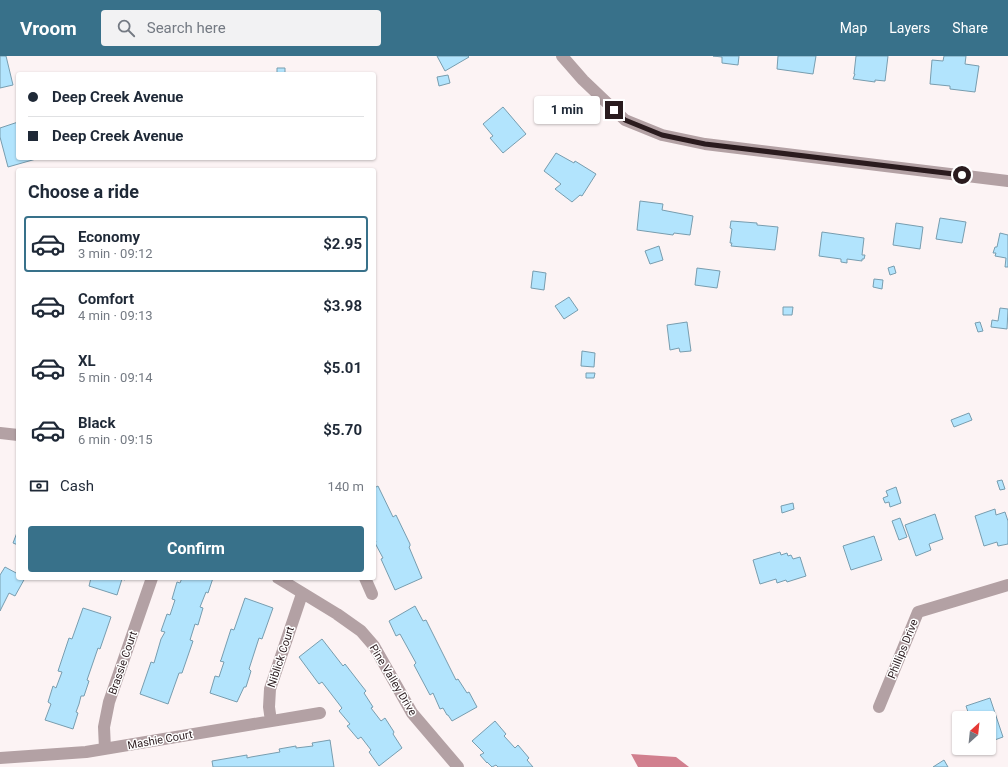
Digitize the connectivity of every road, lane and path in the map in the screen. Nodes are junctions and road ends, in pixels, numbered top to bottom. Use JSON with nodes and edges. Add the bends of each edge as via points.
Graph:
{"nodes":[{"id":1,"x":562,"y":56,"type":"edge"},
{"id":2,"x":1008,"y":181,"type":"edge"},
{"id":3,"x":0,"y":433,"type":"edge"},
{"id":4,"x":16,"y":435,"type":"edge"},
{"id":5,"x":151,"y":580,"type":"edge"},
{"id":6,"x":281,"y":580,"type":"edge"},
{"id":7,"x":366,"y":580,"type":"edge"},
{"id":8,"x":1008,"y":585,"type":"edge"},
{"id":9,"x":302,"y":594,"type":"junction"},
{"id":10,"x":372,"y":594,"type":"dead end"},
{"id":11,"x":880,"y":707,"type":"dead end"},
{"id":12,"x":320,"y":713,"type":"dead end"},
{"id":13,"x":271,"y":721,"type":"junction"},
{"id":14,"x":106,"y":749,"type":"junction"},
{"id":15,"x":0,"y":758,"type":"edge"},
{"id":16,"x":458,"y":767,"type":"edge"}],
"edges":[{"from":1,"to":2,"type":"street","via":[[625,120],[662,135],[705,144]]},
{"from":3,"to":4,"type":"street"},
{"from":5,"to":14,"type":"street","name":"Brassie Court","via":[[109,702],[104,727]]},
{"from":6,"to":9,"type":"street","name":"Pine Valley Drive"},
{"from":7,"to":10,"type":"street"},
{"from":8,"to":11,"type":"street","name":"Phillips Drive","via":[[918,612]]},
{"from":9,"to":13,"type":"street","name":"Niblick Court","via":[[270,689]]},
{"from":9,"to":16,"type":"street","name":"Pine Valley Drive","via":[[337,614],[360,631],[374,646],[412,713]]},
{"from":12,"to":13,"type":"street","name":"Mashie Court"},
{"from":13,"to":14,"type":"street","name":"Mashie Court"},
{"from":14,"to":15,"type":"street","name":"Mashie Court"}]}
